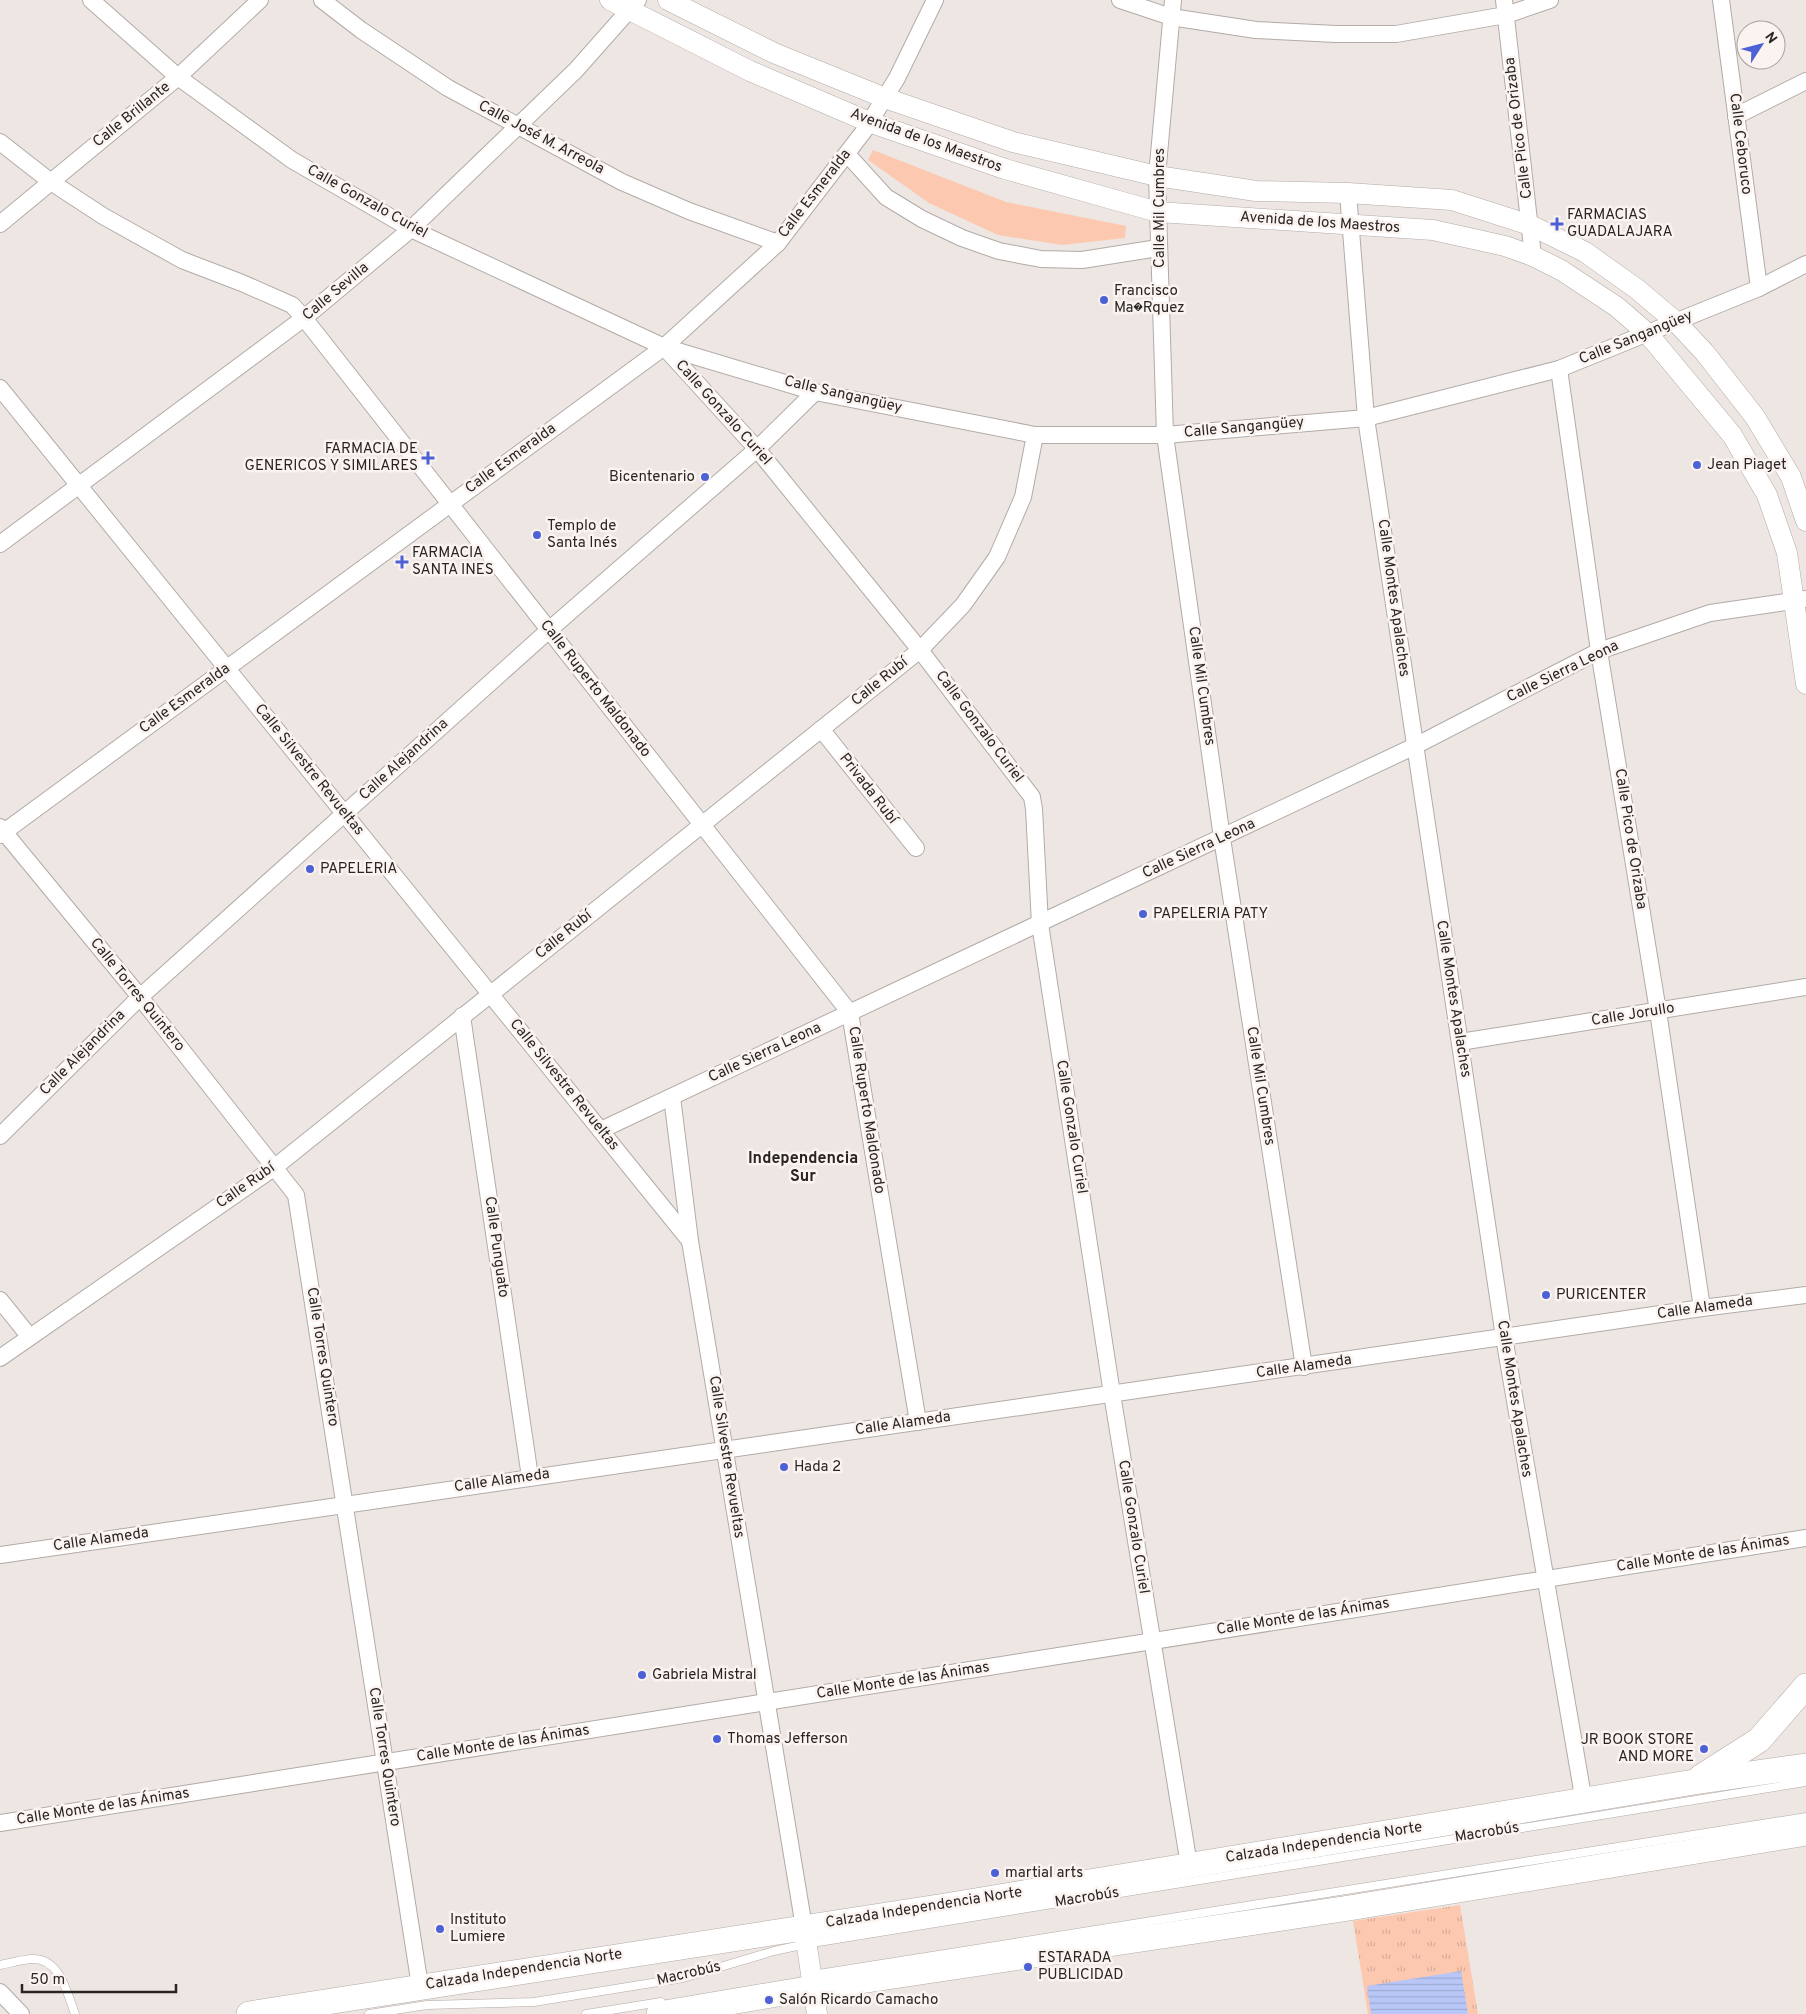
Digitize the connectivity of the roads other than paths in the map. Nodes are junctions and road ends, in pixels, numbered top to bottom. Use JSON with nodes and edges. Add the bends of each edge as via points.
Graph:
{"nodes":[{"id":1,"x":91,"y":0,"type":"edge"},
{"id":2,"x":260,"y":0,"type":"edge"},
{"id":3,"x":322,"y":0,"type":"edge"},
{"id":4,"x":610,"y":0,"type":"edge"},
{"id":5,"x":668,"y":0,"type":"edge"},
{"id":6,"x":935,"y":0,"type":"edge"},
{"id":7,"x":1120,"y":0,"type":"edge"},
{"id":8,"x":1173,"y":0,"type":"edge"},
{"id":9,"x":1550,"y":0,"type":"edge"},
{"id":10,"x":1721,"y":0,"type":"edge"},
{"id":11,"x":634,"y":5,"type":"edge"},
{"id":12,"x":1505,"y":7,"type":"edge"},
{"id":13,"x":1171,"y":16,"type":"junction"},
{"id":14,"x":178,"y":77,"type":"junction"},
{"id":15,"x":1806,"y":81,"type":"edge"},
{"id":16,"x":885,"y":98,"type":"junction"},
{"id":17,"x":1736,"y":116,"type":"junction"},
{"id":18,"x":869,"y":122,"type":"junction"},
{"id":19,"x":520,"y":126,"type":"junction"},
{"id":20,"x":0,"y":142,"type":"edge"},
{"id":21,"x":847,"y":154,"type":"junction"},
{"id":22,"x":1158,"y":176,"type":"junction"},
{"id":23,"x":51,"y":182,"type":"junction"},
{"id":24,"x":1348,"y":193,"type":"junction"},
{"id":25,"x":1158,"y":212,"type":"junction"},
{"id":26,"x":0,"y":224,"type":"edge"},
{"id":27,"x":1351,"y":224,"type":"junction"},
{"id":28,"x":1530,"y":225,"type":"junction"},
{"id":29,"x":411,"y":230,"type":"junction"},
{"id":30,"x":778,"y":243,"type":"junction"},
{"id":31,"x":1158,"y":248,"type":"junction"},
{"id":32,"x":1532,"y":256,"type":"junction"},
{"id":33,"x":1806,"y":264,"type":"edge"},
{"id":34,"x":1759,"y":288,"type":"junction"},
{"id":35,"x":304,"y":318,"type":"junction"},
{"id":36,"x":1676,"y":322,"type":"junction"},
{"id":37,"x":1648,"y":334,"type":"junction"},
{"id":38,"x":664,"y":347,"type":"junction"},
{"id":39,"x":1559,"y":369,"type":"junction"},
{"id":40,"x":0,"y":388,"type":"edge"},
{"id":41,"x":815,"y":392,"type":"junction"},
{"id":42,"x":1366,"y":418,"type":"junction"},
{"id":43,"x":1035,"y":435,"type":"junction"},
{"id":44,"x":1165,"y":435,"type":"junction"},
{"id":45,"x":757,"y":449,"type":"junction"},
{"id":46,"x":79,"y":486,"type":"junction"},
{"id":47,"x":450,"y":504,"type":"junction"},
{"id":48,"x":1806,"y":521,"type":"edge"},
{"id":49,"x":0,"y":544,"type":"edge"},
{"id":50,"x":1800,"y":600,"type":"edge"},
{"id":51,"x":549,"y":630,"type":"junction"},
{"id":52,"x":920,"y":650,"type":"junction"},
{"id":53,"x":1599,"y":651,"type":"junction"},
{"id":54,"x":227,"y":668,"type":"junction"},
{"id":55,"x":1806,"y":684,"type":"edge"},
{"id":56,"x":821,"y":729,"type":"junction"},
{"id":57,"x":1415,"y":746,"type":"junction"},
{"id":58,"x":344,"y":813,"type":"junction"},
{"id":59,"x":702,"y":825,"type":"junction"},
{"id":60,"x":1,"y":831,"type":"edge"},
{"id":61,"x":1222,"y":838,"type":"junction"},
{"id":62,"x":916,"y":848,"type":"dead end"},
{"id":63,"x":1040,"y":924,"type":"junction"},
{"id":64,"x":1806,"y":987,"type":"edge"},
{"id":65,"x":490,"y":994,"type":"junction"},
{"id":66,"x":140,"y":997,"type":"junction"},
{"id":67,"x":1658,"y":1010,"type":"junction"},
{"id":68,"x":850,"y":1013,"type":"junction"},
{"id":69,"x":462,"y":1016,"type":"junction"},
{"id":70,"x":1460,"y":1042,"type":"junction"},
{"id":71,"x":672,"y":1097,"type":"junction"},
{"id":72,"x":601,"y":1130,"type":"junction"},
{"id":73,"x":0,"y":1136,"type":"edge"},
{"id":74,"x":275,"y":1167,"type":"junction"},
{"id":75,"x":690,"y":1241,"type":"junction"},
{"id":76,"x":1806,"y":1295,"type":"edge"},
{"id":77,"x":0,"y":1300,"type":"edge"},
{"id":78,"x":1702,"y":1308,"type":"junction"},
{"id":79,"x":29,"y":1336,"type":"junction"},
{"id":80,"x":1504,"y":1337,"type":"junction"},
{"id":81,"x":0,"y":1358,"type":"edge"},
{"id":82,"x":1304,"y":1367,"type":"junction"},
{"id":83,"x":1112,"y":1394,"type":"junction"},
{"id":84,"x":918,"y":1422,"type":"junction"},
{"id":85,"x":724,"y":1449,"type":"junction"},
{"id":86,"x":530,"y":1477,"type":"junction"},
{"id":87,"x":345,"y":1504,"type":"junction"},
{"id":88,"x":1806,"y":1538,"type":"edge"},
{"id":89,"x":0,"y":1555,"type":"edge"},
{"id":90,"x":1544,"y":1579,"type":"junction"},
{"id":91,"x":1152,"y":1641,"type":"junction"},
{"id":92,"x":1806,"y":1686,"type":"edge"},
{"id":93,"x":766,"y":1702,"type":"junction"},
{"id":94,"x":386,"y":1762,"type":"junction"},
{"id":95,"x":1806,"y":1766,"type":"edge"},
{"id":96,"x":1694,"y":1782,"type":"junction"},
{"id":97,"x":1806,"y":1782,"type":"edge"},
{"id":98,"x":1584,"y":1802,"type":"junction"},
{"id":99,"x":1806,"y":1817,"type":"edge"},
{"id":100,"x":0,"y":1824,"type":"edge"},
{"id":101,"x":1806,"y":1832,"type":"edge"},
{"id":102,"x":1189,"y":1865,"type":"junction"},
{"id":103,"x":805,"y":1936,"type":"junction"},
{"id":104,"x":0,"y":1965,"type":"edge"},
{"id":105,"x":809,"y":1980,"type":"junction"},
{"id":106,"x":420,"y":1986,"type":"junction"},
{"id":107,"x":0,"y":1992,"type":"edge"},
{"id":108,"x":666,"y":2007,"type":"edge"},
{"id":109,"x":21,"y":2014,"type":"edge"},
{"id":110,"x":75,"y":2014,"type":"edge"},
{"id":111,"x":249,"y":2014,"type":"edge"},
{"id":112,"x":369,"y":2014,"type":"edge"},
{"id":113,"x":586,"y":2014,"type":"edge"},
{"id":114,"x":817,"y":2014,"type":"edge"}],
"edges":[{"from":1,"to":14,"type":"street","name":"Calle Gonzalo Curiel"},
{"from":2,"to":14,"type":"street","name":"Calle Brillante"},
{"from":3,"to":19,"type":"street","name":"Calle José M. Arreola","via":[[448,88]]},
{"from":4,"to":11,"type":"street","name":"Avenida de los Maestros"},
{"from":5,"to":16,"type":"street","name":"Avenida de los Maestros","via":[[774,53]]},
{"from":6,"to":16,"type":"street","name":"Calle Esmeralda"},
{"from":7,"to":13,"type":"street"},
{"from":8,"to":13,"type":"street","name":"Calle Mil Cumbres"},
{"from":9,"to":12,"type":"street"},
{"from":10,"to":17,"type":"street","name":"Calle Ceboruco"},
{"from":11,"to":18,"type":"street","name":"Avenida de los Maestros","via":[[750,71]]},
{"from":11,"to":19,"type":"street","name":"Calle Sevilla"},
{"from":12,"to":13,"type":"street","via":[[1396,34],[1256,30]]},
{"from":12,"to":28,"type":"street","name":"Calle Pico de Orizaba"},
{"from":13,"to":22,"type":"street","name":"Calle Mil Cumbres"},
{"from":14,"to":23,"type":"street","name":"Calle Brillante"},
{"from":14,"to":29,"type":"street","name":"Calle Gonzalo Curiel","via":[[292,160]]},
{"from":15,"to":17,"type":"street"},
{"from":16,"to":18,"type":"street","name":"Calle Esmeralda"},
{"from":16,"to":22,"type":"street","name":"Avenida de los Maestros","via":[[1013,142]]},
{"from":17,"to":34,"type":"street","name":"Calle Ceboruco"},
{"from":18,"to":21,"type":"street","name":"Calle Esmeralda"},
{"from":18,"to":25,"type":"street","name":"Avenida de los Maestros","via":[[1005,169]]},
{"from":19,"to":29,"type":"street","name":"Calle Sevilla"},
{"from":19,"to":30,"type":"street","name":"Calle José M. Arreola","via":[[622,182],[689,211]]},
{"from":20,"to":23,"type":"street","name":"Calle Ruperto Maldonado"},
{"from":21,"to":30,"type":"street","name":"Calle Esmeralda"},
{"from":21,"to":31,"type":"street","via":[[886,197],[922,219],[999,251],[1041,259],[1082,260]]},
{"from":22,"to":24,"type":"street","name":"Avenida de los Maestros","via":[[1256,191]]},
{"from":22,"to":25,"type":"street","name":"Calle Mil Cumbres"},
{"from":23,"to":26,"type":"street","name":"Calle Brillante"},
{"from":23,"to":35,"type":"street","name":"Calle Ruperto Maldonado","via":[[103,216],[182,260],[292,305]]},
{"from":24,"to":27,"type":"street","name":"Calle Montes Apalaches"},
{"from":24,"to":28,"type":"street","name":"Avenida de los Maestros","via":[[1452,200]]},
{"from":25,"to":27,"type":"street","name":"Avenida de los Maestros"},
{"from":25,"to":31,"type":"street","name":"Calle Mil Cumbres"},
{"from":27,"to":32,"type":"street","name":"Avenida de los Maestros","via":[[1433,230],[1505,246]]},
{"from":27,"to":42,"type":"street","name":"Calle Montes Apalaches"},
{"from":28,"to":32,"type":"street","name":"Calle Pico de Orizaba"},
{"from":28,"to":36,"type":"street","name":"Avenida de los Maestros","via":[[1585,252]]},
{"from":29,"to":35,"type":"street","name":"Calle Sevilla"},
{"from":29,"to":38,"type":"street","name":"Calle Gonzalo Curiel"},
{"from":30,"to":38,"type":"street","name":"Calle Esmeralda"},
{"from":31,"to":44,"type":"street","name":"Calle Mil Cumbres"},
{"from":32,"to":37,"type":"street","name":"Avenida de los Maestros","via":[[1561,270],[1618,307]]},
{"from":33,"to":34,"type":"street","name":"Calle Sangangüey"},
{"from":34,"to":36,"type":"street","name":"Calle Sangangüey"},
{"from":35,"to":46,"type":"street","name":"Calle Sevilla"},
{"from":35,"to":47,"type":"street","name":"Calle Ruperto Maldonado"},
{"from":36,"to":37,"type":"street","name":"Calle Sangangüey"},
{"from":36,"to":48,"type":"street","name":"Avenida de los Maestros","via":[[1756,417],[1792,477]]},
{"from":37,"to":39,"type":"street","name":"Calle Sangangüey"},
{"from":37,"to":50,"type":"street","name":"Avenida de los Maestros","via":[[1732,435],[1767,495]]},
{"from":38,"to":41,"type":"street","name":"Calle Sangangüey"},
{"from":38,"to":45,"type":"street","name":"Calle Gonzalo Curiel"},
{"from":38,"to":47,"type":"street","name":"Calle Esmeralda"},
{"from":39,"to":42,"type":"street","name":"Calle Sangangüey"},
{"from":39,"to":53,"type":"street","name":"Calle Pico de Orizaba"},
{"from":40,"to":46,"type":"street","name":"Calle Silvestre Revueltas"},
{"from":41,"to":43,"type":"street","name":"Calle Sangangüey"},
{"from":41,"to":45,"type":"street","name":"Calle Alejandrina"},
{"from":42,"to":44,"type":"street","name":"Calle Sangangüey"},
{"from":42,"to":57,"type":"street","name":"Calle Montes Apalaches"},
{"from":43,"to":44,"type":"street","name":"Calle Sangangüey"},
{"from":43,"to":52,"type":"street","name":"Calle Rubí","via":[[1023,497],[997,557],[963,605]]},
{"from":44,"to":61,"type":"street","name":"Calle Mil Cumbres"},
{"from":45,"to":51,"type":"street","name":"Calle Alejandrina"},
{"from":45,"to":52,"type":"street","name":"Calle Gonzalo Curiel"},
{"from":46,"to":49,"type":"street","name":"Calle Sevilla"},
{"from":46,"to":54,"type":"street","name":"Calle Silvestre Revueltas"},
{"from":47,"to":51,"type":"street","name":"Calle Ruperto Maldonado"},
{"from":47,"to":54,"type":"street","name":"Calle Esmeralda"},
{"from":50,"to":53,"type":"street","name":"Calle Sierra Leona","via":[[1710,613]]},
{"from":50,"to":55,"type":"street","name":"Avenida de los Maestros"},
{"from":51,"to":58,"type":"street","name":"Calle Alejandrina"},
{"from":51,"to":59,"type":"street","name":"Calle Ruperto Maldonado"},
{"from":52,"to":56,"type":"street","name":"Calle Rubí"},
{"from":52,"to":63,"type":"street","name":"Calle Gonzalo Curiel","via":[[1032,797]]},
{"from":53,"to":57,"type":"street","name":"Calle Sierra Leona"},
{"from":53,"to":67,"type":"street","name":"Calle Pico de Orizaba"},
{"from":54,"to":58,"type":"street","name":"Calle Silvestre Revueltas"},
{"from":54,"to":60,"type":"street","name":"Calle Esmeralda"},
{"from":56,"to":59,"type":"street","name":"Calle Rubí"},
{"from":56,"to":62,"type":"street","name":"Privada Rubí"},
{"from":57,"to":61,"type":"street","name":"Calle Sierra Leona"},
{"from":57,"to":70,"type":"street","name":"Calle Montes Apalaches"},
{"from":58,"to":65,"type":"street","name":"Calle Silvestre Revueltas"},
{"from":58,"to":66,"type":"street","name":"Calle Alejandrina"},
{"from":59,"to":65,"type":"street","name":"Calle Rubí"},
{"from":59,"to":68,"type":"street","name":"Calle Ruperto Maldonado"},
{"from":60,"to":66,"type":"street","name":"Calle Torres Quintero"},
{"from":61,"to":63,"type":"street","name":"Calle Sierra Leona"},
{"from":61,"to":82,"type":"street","name":"Calle Mil Cumbres"},
{"from":63,"to":68,"type":"street","name":"Calle Sierra Leona"},
{"from":63,"to":83,"type":"street","name":"Calle Gonzalo Curiel"},
{"from":64,"to":67,"type":"street","name":"Calle Jorullo"},
{"from":65,"to":69,"type":"street","name":"Calle Rubí"},
{"from":65,"to":72,"type":"street","name":"Calle Silvestre Revueltas"},
{"from":66,"to":73,"type":"street","name":"Calle Alejandrina"},
{"from":66,"to":74,"type":"street","name":"Calle Torres Quintero"},
{"from":67,"to":70,"type":"street","name":"Calle Jorullo"},
{"from":67,"to":78,"type":"street","name":"Calle Pico de Orizaba"},
{"from":68,"to":71,"type":"street","name":"Calle Sierra Leona"},
{"from":68,"to":84,"type":"street","name":"Calle Ruperto Maldonado"},
{"from":69,"to":74,"type":"street","name":"Calle Rubí"},
{"from":69,"to":86,"type":"street","name":"Calle Punguato"},
{"from":70,"to":80,"type":"street","name":"Calle Montes Apalaches"},
{"from":71,"to":72,"type":"street","name":"Calle Sierra Leona"},
{"from":71,"to":75,"type":"street"},
{"from":72,"to":75,"type":"street","name":"Calle Silvestre Revueltas"},
{"from":74,"to":79,"type":"street","name":"Calle Rubí"},
{"from":74,"to":87,"type":"street","name":"Calle Torres Quintero","via":[[296,1195]]},
{"from":75,"to":85,"type":"street","name":"Calle Silvestre Revueltas"},
{"from":76,"to":78,"type":"street","name":"Calle Alameda"},
{"from":77,"to":79,"type":"street"},
{"from":78,"to":80,"type":"street","name":"Calle Alameda"},
{"from":79,"to":81,"type":"street","name":"Calle Rubí"},
{"from":80,"to":82,"type":"street","name":"Calle Alameda"},
{"from":80,"to":90,"type":"street","name":"Calle Montes Apalaches"},
{"from":82,"to":83,"type":"street","name":"Calle Alameda"},
{"from":83,"to":84,"type":"street","name":"Calle Alameda"},
{"from":83,"to":91,"type":"street","name":"Calle Gonzalo Curiel"},
{"from":84,"to":85,"type":"street","name":"Calle Alameda"},
{"from":85,"to":86,"type":"street","name":"Calle Alameda"},
{"from":85,"to":93,"type":"street","name":"Calle Silvestre Revueltas"},
{"from":86,"to":87,"type":"street","name":"Calle Alameda"},
{"from":87,"to":89,"type":"street","name":"Calle Alameda"},
{"from":87,"to":94,"type":"street","name":"Calle Torres Quintero"},
{"from":88,"to":90,"type":"street","name":"Calle Monte de las Ánimas"},
{"from":90,"to":91,"type":"street","name":"Calle Monte de las Ánimas"},
{"from":90,"to":98,"type":"street","name":"Calle Montes Apalaches"},
{"from":91,"to":93,"type":"street","name":"Calle Monte de las Ánimas"},
{"from":91,"to":102,"type":"street","name":"Calle Gonzalo Curiel"},
{"from":92,"to":96,"type":"main road","via":[[1759,1740]]},
{"from":93,"to":94,"type":"street","name":"Calle Monte de las Ánimas"},
{"from":93,"to":103,"type":"street","name":"Calle Silvestre Revueltas"},
{"from":94,"to":100,"type":"street","name":"Calle Monte de las Ánimas"},
{"from":94,"to":106,"type":"street","name":"Calle Torres Quintero"},
{"from":95,"to":96,"type":"main road","name":"Calzada Independencia Norte"},
{"from":96,"to":98,"type":"main road","name":"Calzada Independencia Norte"},
{"from":97,"to":103,"type":"lane","name":"Macrobús"},
{"from":98,"to":102,"type":"main road","name":"Calzada Independencia Norte"},
{"from":99,"to":105,"type":"lane"},
{"from":101,"to":105,"type":"main road","via":[[1349,1908]]},
{"from":102,"to":103,"type":"main road","name":"Calzada Independencia Norte"},
{"from":103,"to":105,"type":"street"},
{"from":103,"to":106,"type":"main road","name":"Calzada Independencia Norte"},
{"from":103,"to":112,"type":"lane","name":"Macrobús","via":[[774,1951],[683,1978],[534,2002],[427,2005]]},
{"from":104,"to":110,"type":"lane","via":[[32,1959],[44,1961],[61,1978]]},
{"from":105,"to":108,"type":"main road"},
{"from":105,"to":114,"type":"street"},
{"from":106,"to":111,"type":"main road","name":"Calzada Independencia Norte"},
{"from":107,"to":109,"type":"street"},
{"from":108,"to":113,"type":"lane","name":"Macrobús"}]}
